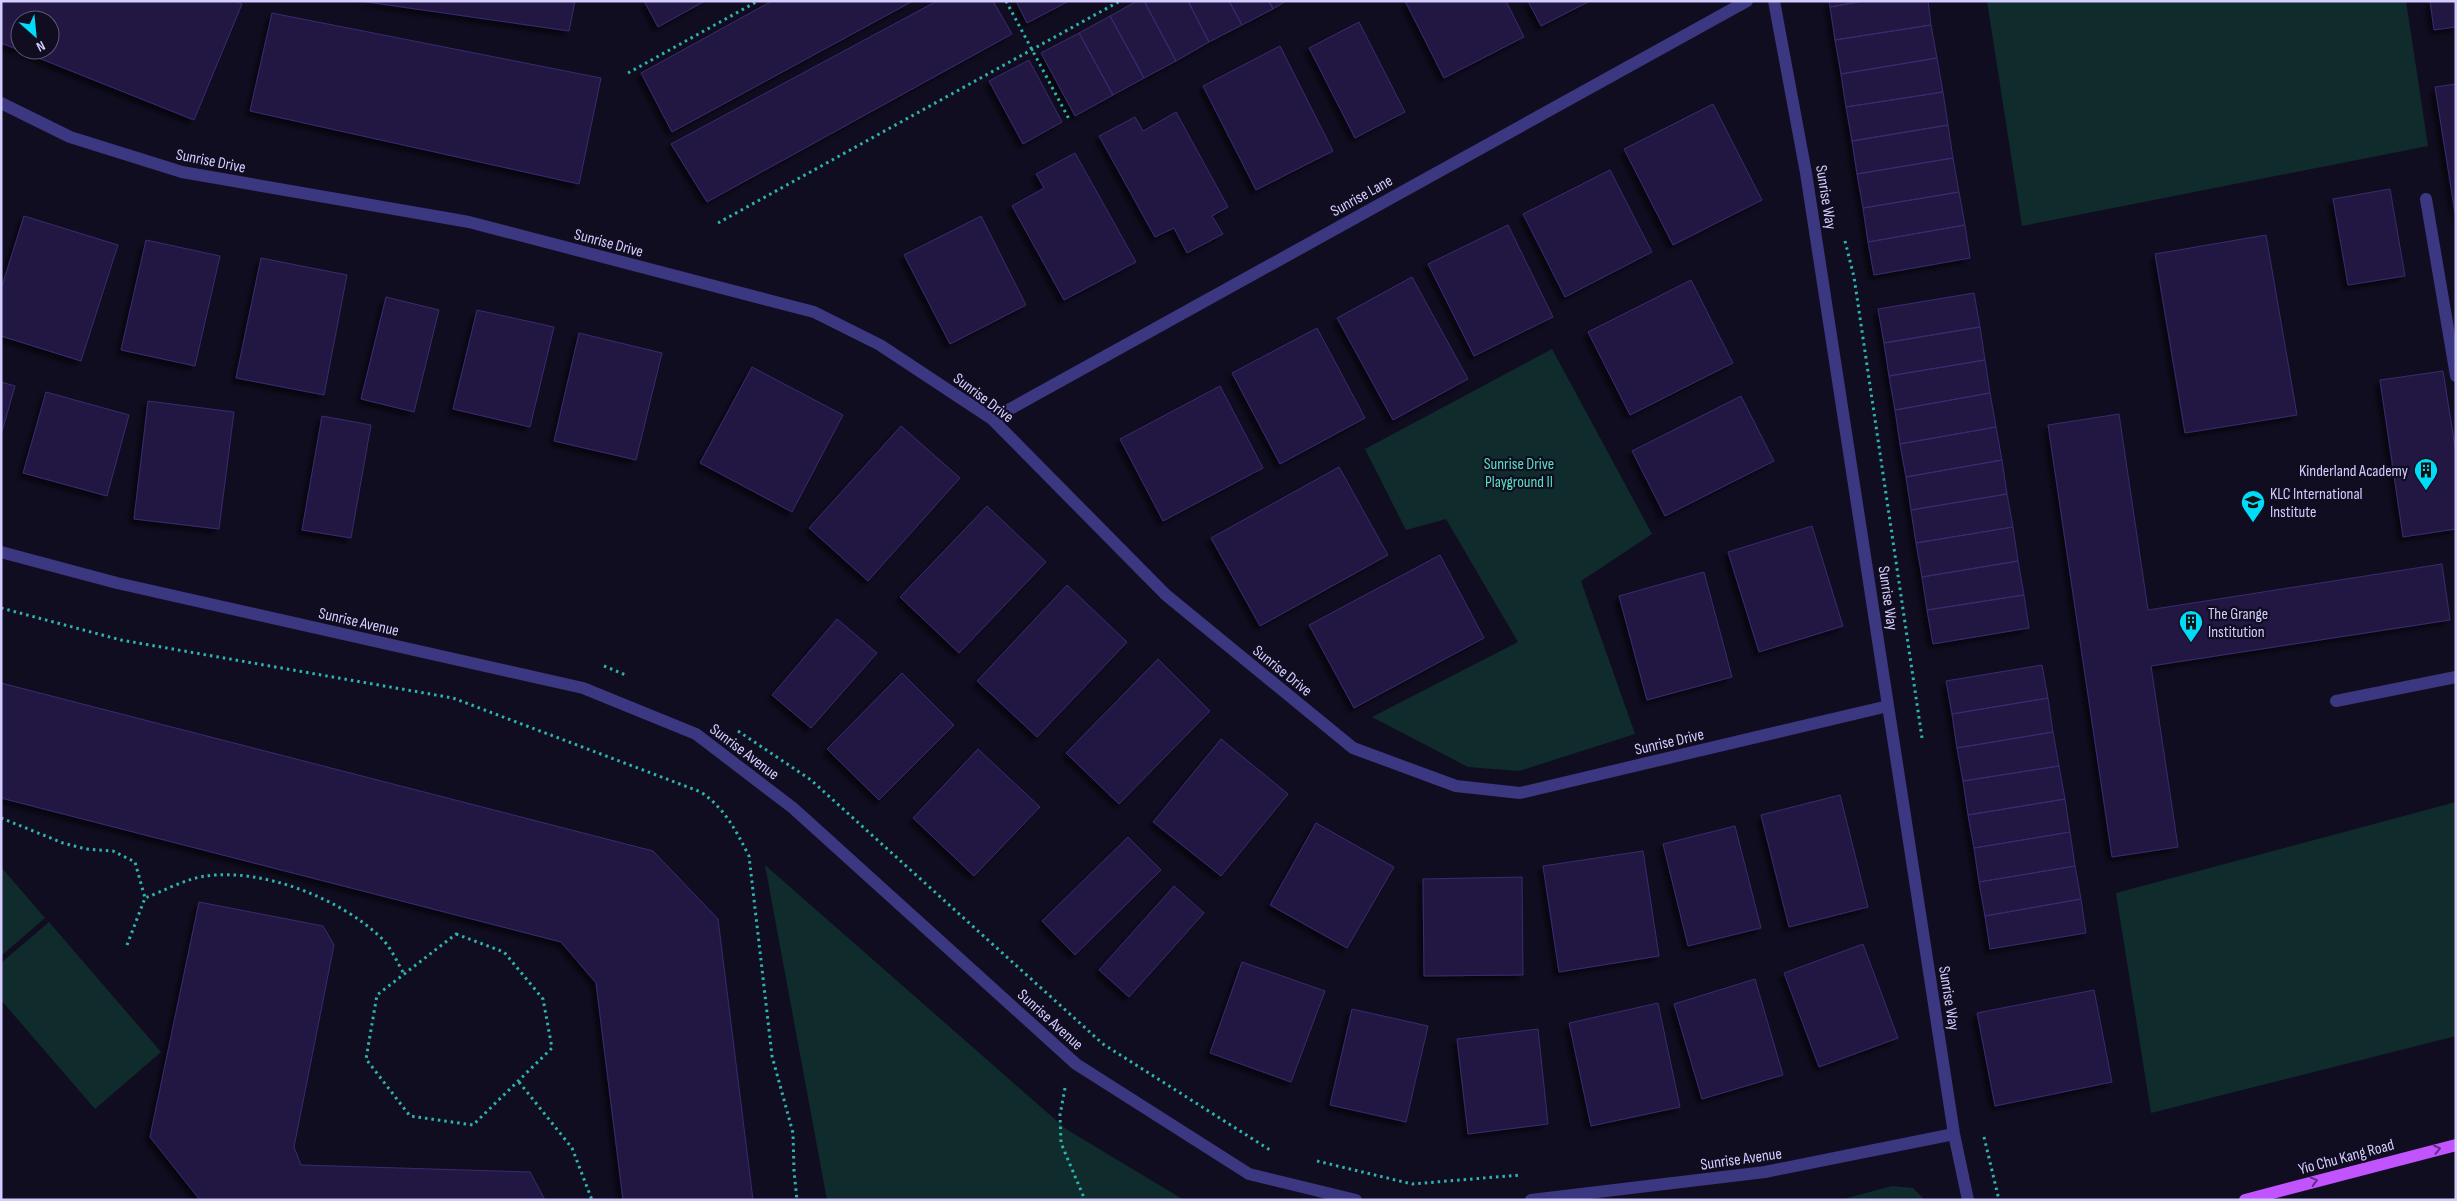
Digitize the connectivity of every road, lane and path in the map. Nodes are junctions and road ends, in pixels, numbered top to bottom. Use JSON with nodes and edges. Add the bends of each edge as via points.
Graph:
{"nodes":[{"id":1,"x":758,"y":1,"type":"edge"},
{"id":2,"x":1006,"y":1,"type":"edge"},
{"id":3,"x":1120,"y":1,"type":"edge"},
{"id":4,"x":1747,"y":1,"type":"edge"},
{"id":5,"x":1774,"y":1,"type":"edge"},
{"id":6,"x":1032,"y":50,"type":"junction"},
{"id":7,"x":628,"y":73,"type":"dead end"},
{"id":8,"x":1,"y":103,"type":"edge"},
{"id":9,"x":1069,"y":120,"type":"dead end"},
{"id":10,"x":2426,"y":199,"type":"dead end"},
{"id":11,"x":718,"y":223,"type":"dead end"},
{"id":12,"x":2456,"y":376,"type":"edge"},
{"id":13,"x":992,"y":419,"type":"junction"},
{"id":14,"x":1,"y":552,"type":"edge"},
{"id":15,"x":1,"y":608,"type":"edge"},
{"id":16,"x":599,"y":665,"type":"dead end"},
{"id":17,"x":2456,"y":677,"type":"edge"},
{"id":18,"x":636,"y":679,"type":"dead end"},
{"id":19,"x":2336,"y":701,"type":"dead end"},
{"id":20,"x":1888,"y":706,"type":"junction"},
{"id":21,"x":732,"y":726,"type":"dead end"},
{"id":22,"x":1,"y":818,"type":"edge"},
{"id":23,"x":145,"y":898,"type":"junction"},
{"id":24,"x":127,"y":945,"type":"dead end"},
{"id":25,"x":404,"y":974,"type":"junction"},
{"id":26,"x":1066,"y":1080,"type":"dead end"},
{"id":27,"x":518,"y":1082,"type":"junction"},
{"id":28,"x":1954,"y":1134,"type":"junction"},
{"id":29,"x":2456,"y":1145,"type":"edge"},
{"id":30,"x":1278,"y":1152,"type":"dead end"},
{"id":31,"x":1316,"y":1161,"type":"dead end"},
{"id":32,"x":1530,"y":1174,"type":"dead end"},
{"id":33,"x":592,"y":1200,"type":"edge"},
{"id":34,"x":798,"y":1200,"type":"edge"},
{"id":35,"x":1085,"y":1200,"type":"edge"},
{"id":36,"x":1356,"y":1200,"type":"edge"},
{"id":37,"x":1531,"y":1200,"type":"edge"},
{"id":38,"x":1968,"y":1200,"type":"edge"},
{"id":39,"x":2245,"y":1200,"type":"edge"}],
"edges":[{"from":1,"to":7,"type":"path"},
{"from":2,"to":6,"type":"path"},
{"from":3,"to":6,"type":"path"},
{"from":4,"to":13,"type":"street","name":"Sunrise Lane"},
{"from":5,"to":20,"type":"street","name":"Sunrise Way","via":[[1806,173]]},
{"from":6,"to":9,"type":"path"},
{"from":6,"to":11,"type":"path"},
{"from":8,"to":13,"type":"street","name":"Sunrise Drive","via":[[70,137],[182,172],[469,222],[814,312],[880,345]]},
{"from":10,"to":12,"type":"street"},
{"from":13,"to":20,"type":"street","name":"Sunrise Drive","via":[[1166,595],[1353,748],[1456,786],[1520,792]]},
{"from":14,"to":36,"type":"street","name":"Sunrise Avenue","via":[[117,583],[583,688],[696,734],[793,808],[1076,1064],[1249,1174]]},
{"from":15,"to":34,"type":"path","via":[[121,640],[453,698],[701,792],[718,804],[749,856],[772,1056],[793,1134]]},
{"from":16,"to":18,"type":"path"},
{"from":17,"to":19,"type":"street"},
{"from":20,"to":28,"type":"street","name":"Sunrise Way"},
{"from":21,"to":30,"type":"path","via":[[811,780],[1103,1044],[1268,1149]]},
{"from":22,"to":23,"type":"path","via":[[64,843],[113,851],[135,862]]},
{"from":23,"to":24,"type":"path"},
{"from":23,"to":25,"type":"path","via":[[205,876],[257,876],[349,911],[381,937]]},
{"from":25,"to":27,"type":"path","via":[[456,934],[504,952],[543,999],[552,1048]]},
{"from":25,"to":27,"type":"path","via":[[377,995],[366,1059],[410,1116],[473,1125]]},
{"from":26,"to":35,"type":"path","via":[[1060,1115],[1061,1143]]},
{"from":27,"to":33,"type":"path","via":[[572,1148]]},
{"from":28,"to":37,"type":"street","name":"Sunrise Avenue","via":[[1765,1172]]},
{"from":28,"to":38,"type":"street","name":"Sunrise Way"},
{"from":39,"to":29,"type":"main road","name":"Yio Chu Kang Road","one_way":true},
{"from":31,"to":32,"type":"path","via":[[1412,1184]]}]}
